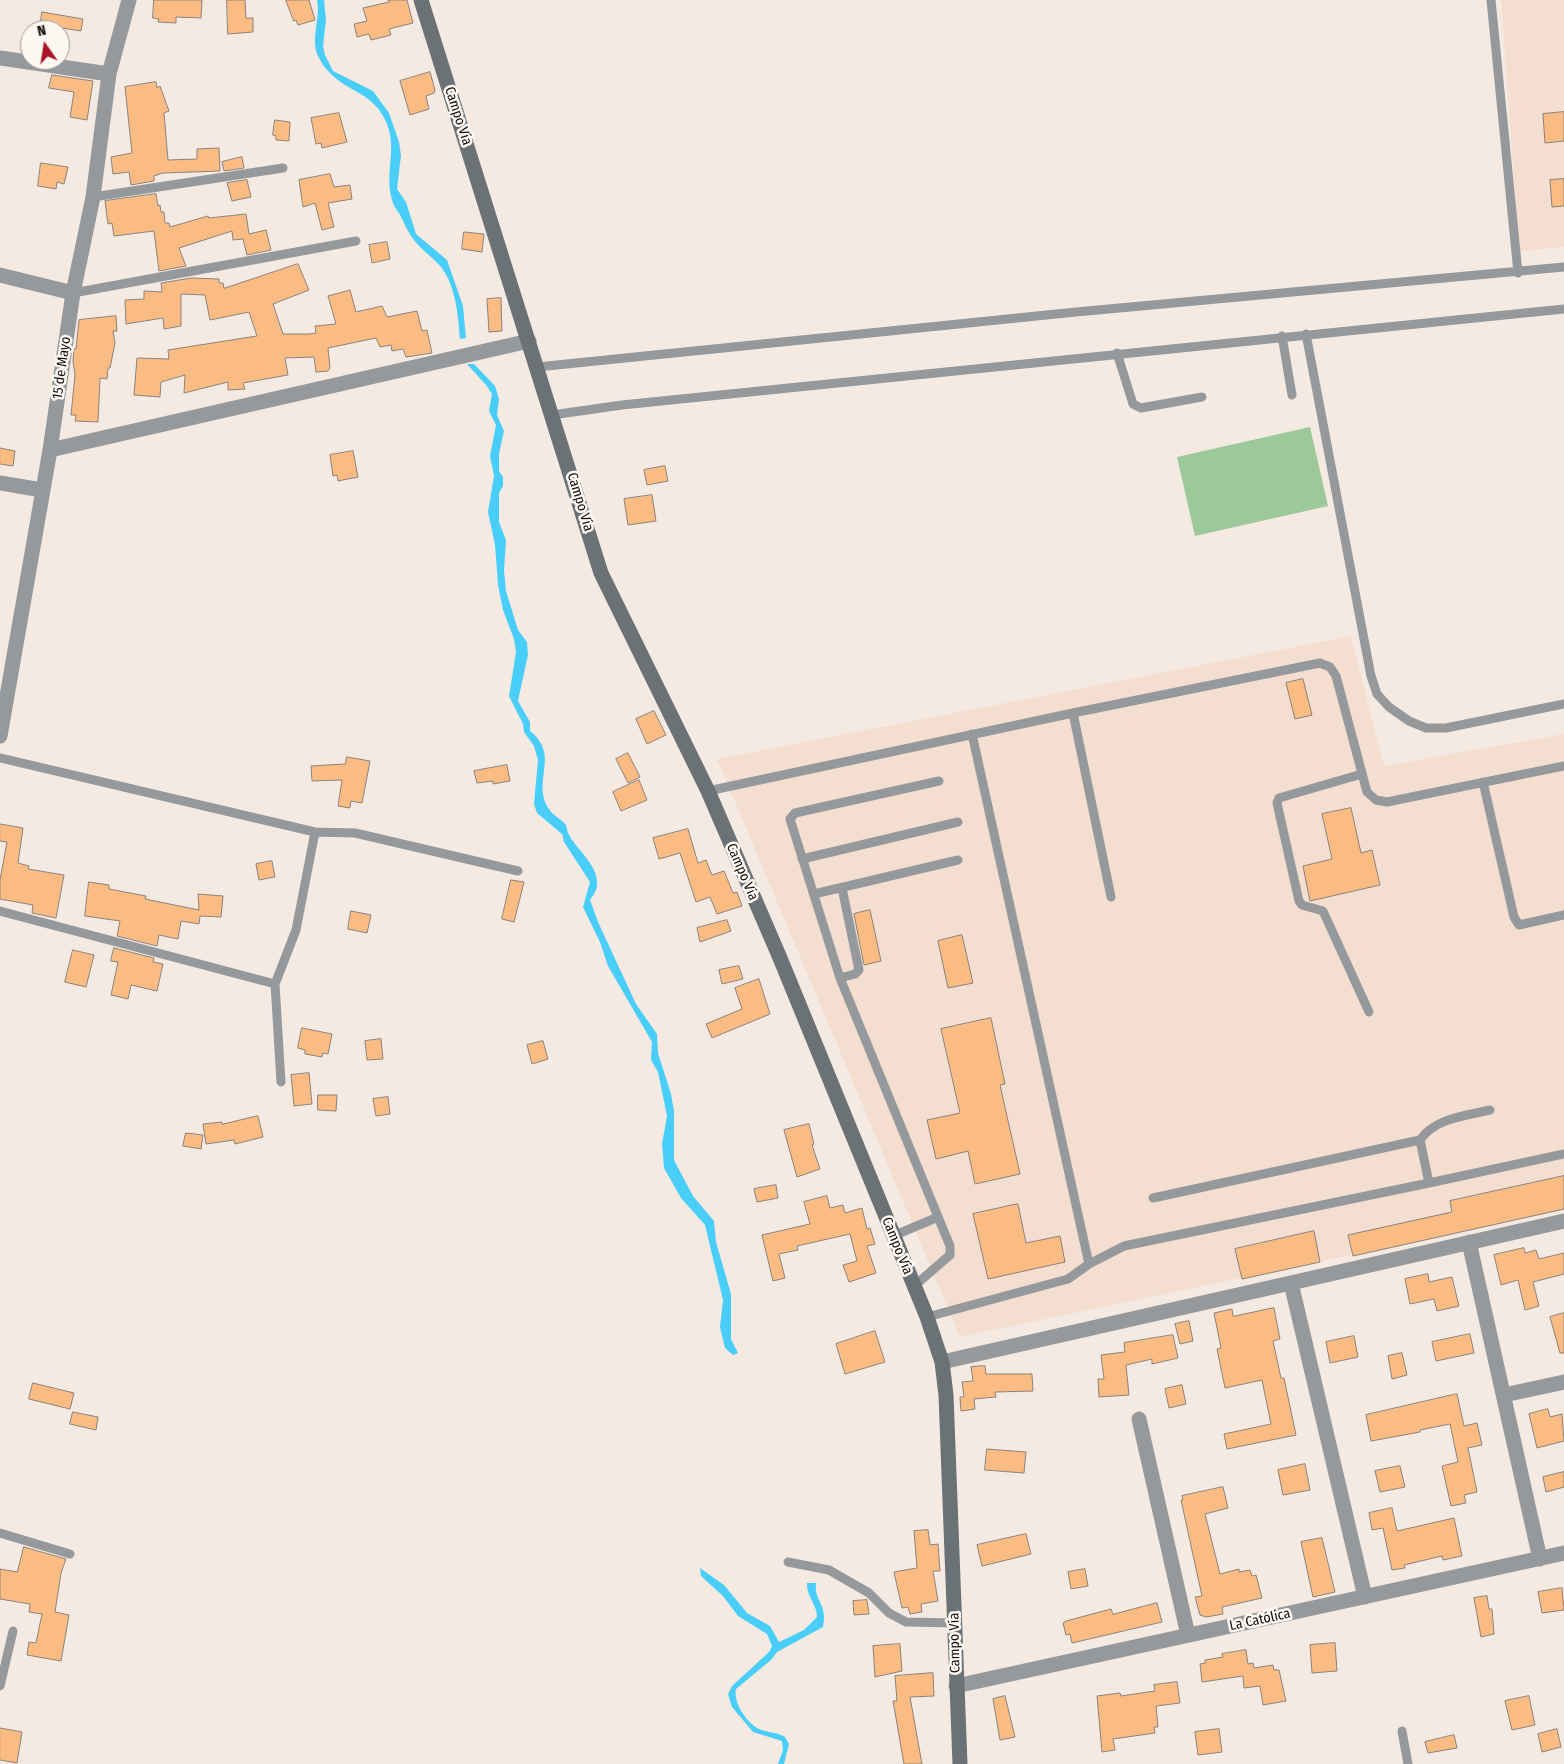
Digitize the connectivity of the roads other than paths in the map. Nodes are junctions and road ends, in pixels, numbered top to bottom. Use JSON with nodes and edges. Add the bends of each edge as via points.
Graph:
{"nodes":[{"id":1,"x":129,"y":0,"type":"edge"},
{"id":2,"x":421,"y":0,"type":"edge"},
{"id":3,"x":1491,"y":0,"type":"edge"},
{"id":4,"x":0,"y":58,"type":"edge"},
{"id":5,"x":109,"y":74,"type":"junction"},
{"id":6,"x":284,"y":168,"type":"dead end"},
{"id":7,"x":93,"y":197,"type":"junction"},
{"id":8,"x":356,"y":241,"type":"dead end"},
{"id":9,"x":1564,"y":267,"type":"edge"},
{"id":10,"x":1518,"y":273,"type":"junction"},
{"id":11,"x":0,"y":276,"type":"edge"},
{"id":12,"x":73,"y":293,"type":"junction"},
{"id":13,"x":1564,"y":309,"type":"edge"},
{"id":14,"x":1306,"y":334,"type":"junction"},
{"id":15,"x":1282,"y":336,"type":"junction"},
{"id":16,"x":529,"y":341,"type":"junction"},
{"id":17,"x":1116,"y":353,"type":"junction"},
{"id":18,"x":537,"y":367,"type":"junction"},
{"id":19,"x":1292,"y":396,"type":"dead end"},
{"id":20,"x":1202,"y":397,"type":"dead end"},
{"id":21,"x":552,"y":415,"type":"junction"},
{"id":22,"x":50,"y":450,"type":"junction"},
{"id":23,"x":0,"y":483,"type":"edge"},
{"id":24,"x":42,"y":490,"type":"junction"},
{"id":25,"x":1564,"y":704,"type":"edge"},
{"id":26,"x":1072,"y":713,"type":"junction"},
{"id":27,"x":972,"y":734,"type":"junction"},
{"id":28,"x":0,"y":736,"type":"edge"},
{"id":29,"x":0,"y":758,"type":"edge"},
{"id":30,"x":1564,"y":766,"type":"edge"},
{"id":31,"x":1362,"y":774,"type":"junction"},
{"id":32,"x":940,"y":781,"type":"dead end"},
{"id":33,"x":1483,"y":782,"type":"junction"},
{"id":34,"x":708,"y":791,"type":"junction"},
{"id":35,"x":958,"y":822,"type":"dead end"},
{"id":36,"x":315,"y":832,"type":"junction"},
{"id":37,"x":802,"y":859,"type":"junction"},
{"id":38,"x":958,"y":860,"type":"dead end"},
{"id":39,"x":518,"y":871,"type":"dead end"},
{"id":40,"x":842,"y":888,"type":"junction"},
{"id":41,"x":814,"y":894,"type":"junction"},
{"id":42,"x":1111,"y":897,"type":"dead end"},
{"id":43,"x":0,"y":911,"type":"edge"},
{"id":44,"x":1564,"y":915,"type":"edge"},
{"id":45,"x":840,"y":978,"type":"junction"},
{"id":46,"x":276,"y":984,"type":"junction"},
{"id":47,"x":1370,"y":1012,"type":"dead end"},
{"id":48,"x":280,"y":1082,"type":"dead end"},
{"id":49,"x":1490,"y":1110,"type":"dead end"},
{"id":50,"x":1420,"y":1140,"type":"junction"},
{"id":51,"x":1564,"y":1154,"type":"edge"},
{"id":52,"x":1429,"y":1183,"type":"junction"},
{"id":53,"x":1153,"y":1198,"type":"dead end"},
{"id":54,"x":938,"y":1217,"type":"junction"},
{"id":55,"x":1564,"y":1221,"type":"edge"},
{"id":56,"x":893,"y":1236,"type":"junction"},
{"id":57,"x":1469,"y":1242,"type":"junction"},
{"id":58,"x":1089,"y":1264,"type":"junction"},
{"id":59,"x":1291,"y":1283,"type":"junction"},
{"id":60,"x":914,"y":1287,"type":"junction"},
{"id":61,"x":926,"y":1317,"type":"junction"},
{"id":62,"x":942,"y":1362,"type":"junction"},
{"id":63,"x":1564,"y":1382,"type":"edge"},
{"id":64,"x":1504,"y":1394,"type":"junction"},
{"id":65,"x":1139,"y":1419,"type":"dead end"},
{"id":66,"x":0,"y":1533,"type":"edge"},
{"id":67,"x":1564,"y":1553,"type":"edge"},
{"id":68,"x":70,"y":1554,"type":"dead end"},
{"id":69,"x":1540,"y":1559,"type":"junction"},
{"id":70,"x":788,"y":1562,"type":"dead end"},
{"id":71,"x":1365,"y":1597,"type":"junction"},
{"id":72,"x":954,"y":1623,"type":"junction"},
{"id":73,"x":13,"y":1631,"type":"dead end"},
{"id":74,"x":1188,"y":1635,"type":"junction"},
{"id":75,"x":0,"y":1686,"type":"edge"},
{"id":76,"x":956,"y":1686,"type":"junction"},
{"id":77,"x":1402,"y":1731,"type":"dead end"},
{"id":78,"x":960,"y":1764,"type":"edge"},
{"id":79,"x":1408,"y":1764,"type":"edge"}],
"edges":[{"from":1,"to":5,"type":"street","name":"15 de Mayo"},
{"from":2,"to":16,"type":"street","name":"Campo Vía"},
{"from":3,"to":10,"type":"lane"},
{"from":4,"to":5,"type":"street"},
{"from":5,"to":7,"type":"street","name":"15 de Mayo"},
{"from":6,"to":7,"type":"lane"},
{"from":7,"to":12,"type":"street","name":"15 de Mayo"},
{"from":8,"to":12,"type":"lane"},
{"from":9,"to":10,"type":"lane"},
{"from":10,"to":18,"type":"lane","via":[[1076,312]]},
{"from":11,"to":12,"type":"street"},
{"from":12,"to":22,"type":"street","name":"15 de Mayo"},
{"from":13,"to":14,"type":"lane"},
{"from":14,"to":15,"type":"lane"},
{"from":14,"to":25,"type":"lane","via":[[1377,694],[1409,721],[1426,728],[1446,728]]},
{"from":15,"to":17,"type":"lane"},
{"from":15,"to":19,"type":"lane"},
{"from":16,"to":18,"type":"street","name":"Campo Vía"},
{"from":16,"to":22,"type":"street"},
{"from":17,"to":20,"type":"lane","via":[[1133,404],[1142,408]]},
{"from":17,"to":21,"type":"lane"},
{"from":18,"to":21,"type":"street","name":"Campo Vía"},
{"from":21,"to":34,"type":"street","name":"Campo Vía","via":[[601,573]]},
{"from":22,"to":24,"type":"street","name":"15 de Mayo"},
{"from":23,"to":24,"type":"street"},
{"from":24,"to":28,"type":"street","name":"15 de Mayo"},
{"from":26,"to":27,"type":"lane"},
{"from":26,"to":31,"type":"lane","via":[[1320,663],[1330,667],[1336,676]]},
{"from":26,"to":42,"type":"lane"},
{"from":27,"to":34,"type":"lane"},
{"from":27,"to":58,"type":"lane"},
{"from":29,"to":36,"type":"lane"},
{"from":30,"to":33,"type":"lane"},
{"from":31,"to":33,"type":"lane","via":[[1367,792],[1376,800],[1387,802]]},
{"from":31,"to":47,"type":"lane","via":[[1279,798],[1277,803],[1298,901],[1323,910]]},
{"from":32,"to":37,"type":"lane","via":[[795,813],[790,819]]},
{"from":33,"to":44,"type":"lane","via":[[1514,917],[1519,925]]},
{"from":34,"to":56,"type":"street","name":"Campo Vía"},
{"from":35,"to":37,"type":"lane"},
{"from":36,"to":39,"type":"lane","via":[[355,833]]},
{"from":36,"to":46,"type":"lane","via":[[296,930]]},
{"from":37,"to":41,"type":"lane"},
{"from":38,"to":40,"type":"lane"},
{"from":40,"to":41,"type":"lane"},
{"from":40,"to":45,"type":"lane","via":[[859,970]]},
{"from":41,"to":45,"type":"lane"},
{"from":43,"to":46,"type":"lane"},
{"from":45,"to":54,"type":"lane"},
{"from":46,"to":48,"type":"lane"},
{"from":49,"to":50,"type":"lane","via":[[1435,1124]]},
{"from":50,"to":52,"type":"lane"},
{"from":50,"to":53,"type":"lane"},
{"from":51,"to":52,"type":"lane"},
{"from":52,"to":58,"type":"lane","via":[[1124,1246]]},
{"from":54,"to":56,"type":"lane"},
{"from":54,"to":60,"type":"lane","via":[[950,1246],[950,1255]]},
{"from":55,"to":57,"type":"street"},
{"from":56,"to":60,"type":"street","name":"Campo Vía"},
{"from":57,"to":59,"type":"street"},
{"from":57,"to":64,"type":"street"},
{"from":58,"to":61,"type":"lane","via":[[1068,1279]]},
{"from":59,"to":62,"type":"street"},
{"from":59,"to":71,"type":"street"},
{"from":60,"to":61,"type":"street","name":"Campo Vía"},
{"from":61,"to":62,"type":"street","name":"Campo Vía"},
{"from":62,"to":72,"type":"street","name":"Campo Vía"},
{"from":63,"to":64,"type":"street"},
{"from":64,"to":69,"type":"street"},
{"from":65,"to":74,"type":"street"},
{"from":66,"to":68,"type":"lane"},
{"from":67,"to":69,"type":"street","name":"La Católica"},
{"from":69,"to":71,"type":"street","name":"La Católica"},
{"from":70,"to":72,"type":"lane","via":[[828,1570],[869,1593],[889,1613],[906,1622]]},
{"from":71,"to":74,"type":"street","name":"La Católica"},
{"from":72,"to":76,"type":"street","name":"Campo Vía"},
{"from":73,"to":75,"type":"lane"},
{"from":74,"to":76,"type":"street","name":"La Católica"},
{"from":76,"to":78,"type":"street","name":"Campo Vía"},
{"from":77,"to":79,"type":"lane"}]}
